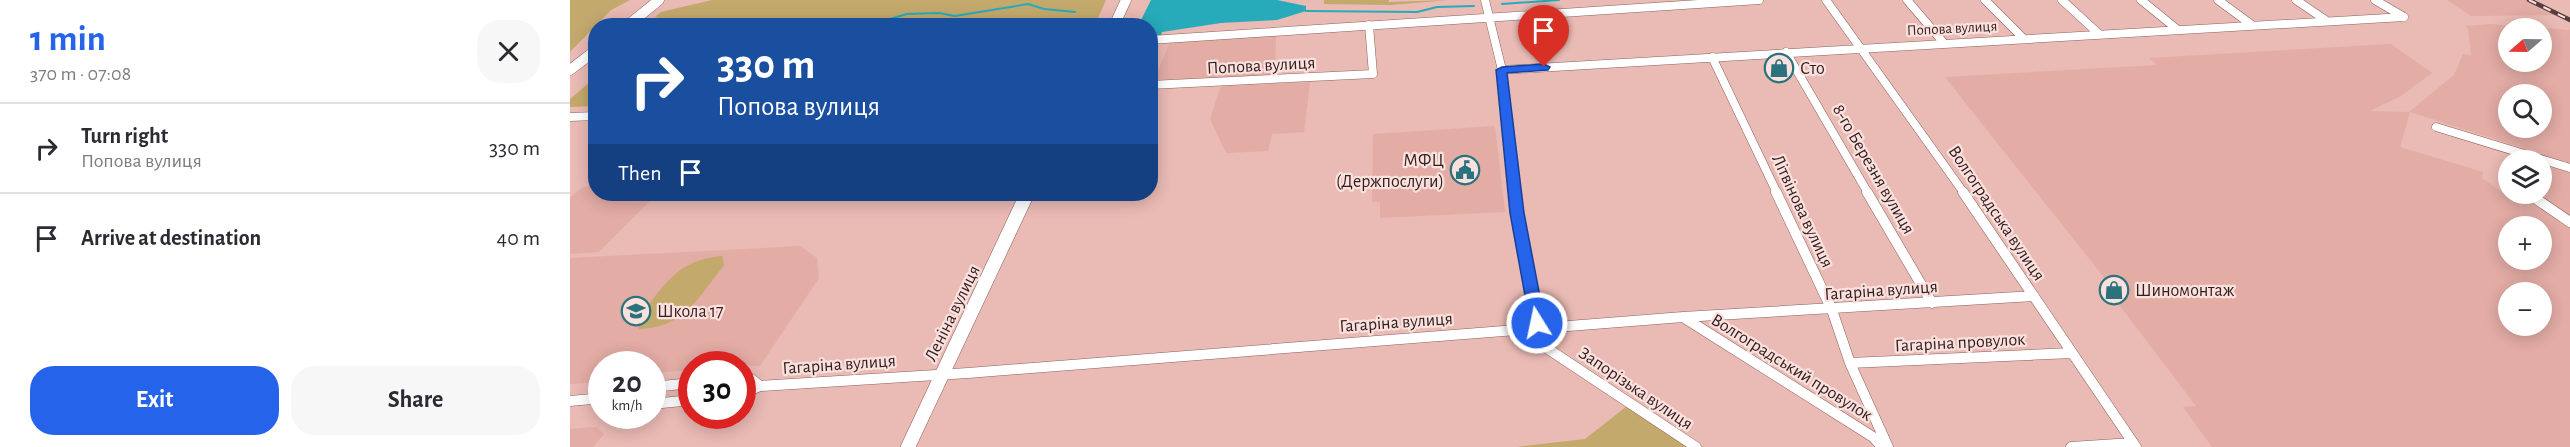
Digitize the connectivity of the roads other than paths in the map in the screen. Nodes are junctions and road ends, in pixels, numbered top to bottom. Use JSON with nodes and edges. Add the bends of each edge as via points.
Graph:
{"nodes":[{"id":1,"x":659,"y":0,"type":"edge"},
{"id":2,"x":1126,"y":0,"type":"edge"},
{"id":3,"x":1485,"y":0,"type":"edge"},
{"id":4,"x":1758,"y":0,"type":"edge"},
{"id":5,"x":1826,"y":0,"type":"edge"},
{"id":6,"x":1908,"y":0,"type":"edge"},
{"id":7,"x":1985,"y":0,"type":"edge"},
{"id":8,"x":2062,"y":0,"type":"edge"},
{"id":9,"x":2140,"y":0,"type":"edge"},
{"id":10,"x":2218,"y":0,"type":"edge"},
{"id":11,"x":2296,"y":0,"type":"edge"},
{"id":12,"x":2376,"y":0,"type":"edge"},
{"id":13,"x":1740,"y":1,"type":"edge"},
{"id":14,"x":637,"y":18,"type":"edge"},
{"id":15,"x":1118,"y":18,"type":"edge"},
{"id":16,"x":1490,"y":18,"type":"junction"},
{"id":17,"x":2327,"y":21,"type":"junction"},
{"id":18,"x":1369,"y":25,"type":"junction"},
{"id":19,"x":2252,"y":25,"type":"junction"},
{"id":20,"x":2178,"y":30,"type":"junction"},
{"id":21,"x":2099,"y":34,"type":"junction"},
{"id":22,"x":2023,"y":38,"type":"junction"},
{"id":23,"x":1158,"y":39,"type":"edge"},
{"id":24,"x":1943,"y":42,"type":"junction"},
{"id":25,"x":1858,"y":47,"type":"junction"},
{"id":26,"x":1786,"y":52,"type":"junction"},
{"id":27,"x":588,"y":56,"type":"edge"},
{"id":28,"x":1712,"y":57,"type":"junction"},
{"id":29,"x":570,"y":70,"type":"edge"},
{"id":30,"x":1502,"y":70,"type":"junction"},
{"id":31,"x":1158,"y":85,"type":"edge"},
{"id":32,"x":588,"y":116,"type":"edge"},
{"id":33,"x":570,"y":117,"type":"edge"},
{"id":34,"x":2436,"y":127,"type":"dead end"},
{"id":35,"x":2500,"y":150,"type":"edge"},
{"id":36,"x":2552,"y":164,"type":"edge"},
{"id":37,"x":2570,"y":168,"type":"edge"},
{"id":38,"x":1024,"y":201,"type":"edge"},
{"id":39,"x":2544,"y":204,"type":"edge"},
{"id":40,"x":2570,"y":222,"type":"edge"},
{"id":41,"x":2034,"y":296,"type":"junction"},
{"id":42,"x":1932,"y":303,"type":"junction"},
{"id":43,"x":1832,"y":310,"type":"junction"},
{"id":44,"x":1683,"y":317,"type":"junction"},
{"id":45,"x":1518,"y":329,"type":"junction"},
{"id":46,"x":2072,"y":353,"type":"junction"},
{"id":47,"x":1850,"y":363,"type":"junction"},
{"id":48,"x":942,"y":374,"type":"junction"},
{"id":49,"x":756,"y":383,"type":"edge"},
{"id":50,"x":760,"y":386,"type":"junction"},
{"id":51,"x":756,"y":388,"type":"edge"},
{"id":52,"x":588,"y":399,"type":"edge"},
{"id":53,"x":570,"y":401,"type":"edge"},
{"id":54,"x":2135,"y":445,"type":"edge"},
{"id":55,"x":908,"y":447,"type":"edge"},
{"id":56,"x":1696,"y":447,"type":"edge"},
{"id":57,"x":1882,"y":447,"type":"edge"},
{"id":58,"x":1888,"y":447,"type":"edge"},
{"id":59,"x":2071,"y":447,"type":"edge"}],
"edges":[{"from":1,"to":14,"type":"street"},
{"from":2,"to":15,"type":"street"},
{"from":3,"to":16,"type":"street"},
{"from":4,"to":13,"type":"street"},
{"from":5,"to":25,"type":"street","name":"Волгоградська вулиця"},
{"from":6,"to":24,"type":"street"},
{"from":7,"to":22,"type":"street"},
{"from":8,"to":21,"type":"street"},
{"from":9,"to":20,"type":"street"},
{"from":10,"to":19,"type":"street"},
{"from":11,"to":17,"type":"street"},
{"from":12,"to":17,"type":"street","name":"Попова вулиця","via":[[2404,17]]},
{"from":13,"to":16,"type":"street"},
{"from":16,"to":18,"type":"street"},
{"from":16,"to":30,"type":"street"},
{"from":17,"to":19,"type":"street","name":"Попова вулиця"},
{"from":18,"to":23,"type":"street"},
{"from":18,"to":31,"type":"street","name":"Попова вулиця","via":[[1373,74]]},
{"from":19,"to":20,"type":"street","name":"Попова вулиця"},
{"from":20,"to":21,"type":"street","name":"Попова вулиця"},
{"from":21,"to":22,"type":"street","name":"Попова вулиця"},
{"from":22,"to":24,"type":"street","name":"Попова вулиця"},
{"from":24,"to":25,"type":"street","name":"Попова вулиця"},
{"from":25,"to":26,"type":"street","name":"Попова вулиця"},
{"from":25,"to":41,"type":"street","name":"Волгоградська вулиця","via":[[1934,149]]},
{"from":26,"to":28,"type":"street","name":"Попова вулиця"},
{"from":26,"to":42,"type":"street","name":"8-го Березня вулиця"},
{"from":27,"to":29,"type":"street"},
{"from":28,"to":30,"type":"street","name":"Попова вулиця"},
{"from":28,"to":43,"type":"street","name":"Літвінова вулиця"},
{"from":30,"to":45,"type":"street","via":[[1517,213],[1537,323]]},
{"from":32,"to":33,"type":"street"},
{"from":34,"to":35,"type":"street"},
{"from":36,"to":37,"type":"street"},
{"from":38,"to":48,"type":"street","name":"Леніна вулиця"},
{"from":39,"to":40,"type":"street"},
{"from":41,"to":42,"type":"street","name":"Гагаріна вулиця"},
{"from":41,"to":46,"type":"street","name":"Волгоградська вулиця"},
{"from":42,"to":43,"type":"street","name":"Гагаріна вулиця"},
{"from":43,"to":44,"type":"street","name":"Гагаріна вулиця"},
{"from":43,"to":47,"type":"street","name":"Літвінова вулиця"},
{"from":44,"to":45,"type":"street","name":"Гагаріна вулиця"},
{"from":44,"to":57,"type":"street","name":"Волгоградський провулок","via":[[1873,437]]},
{"from":45,"to":48,"type":"street","name":"Гагаріна вулиця"},
{"from":45,"to":56,"type":"street","name":"Запорізька вулиця"},
{"from":46,"to":47,"type":"street","name":"Гагаріна провулок"},
{"from":46,"to":54,"type":"street","name":"Волгоградська вулиця"},
{"from":47,"to":58,"type":"street","name":"Літвінова вулиця"},
{"from":48,"to":50,"type":"street","name":"Гагаріна вулиця"},
{"from":48,"to":55,"type":"street","name":"Леніна вулиця"},
{"from":49,"to":50,"type":"street","name":"Гагаріна вулиця"},
{"from":50,"to":51,"type":"street","name":"Гагаріна вулиця"},
{"from":52,"to":53,"type":"street"},
{"from":54,"to":59,"type":"street"}]}
